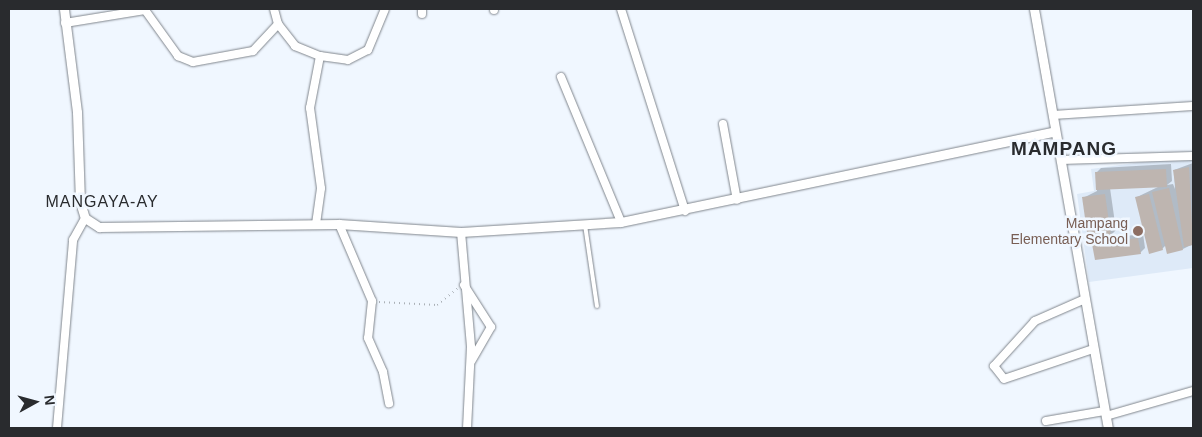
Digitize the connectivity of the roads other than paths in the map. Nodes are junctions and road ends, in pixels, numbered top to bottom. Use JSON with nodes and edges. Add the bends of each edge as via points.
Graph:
{"nodes":[{"id":1,"x":64,"y":9,"type":"edge"},
{"id":2,"x":274,"y":9,"type":"edge"},
{"id":3,"x":385,"y":9,"type":"edge"},
{"id":4,"x":621,"y":9,"type":"edge"},
{"id":5,"x":1037,"y":9,"type":"edge"},
{"id":6,"x":65,"y":23,"type":"junction"},
{"id":7,"x":278,"y":24,"type":"junction"},
{"id":8,"x":320,"y":56,"type":"junction"},
{"id":9,"x":561,"y":77,"type":"dead end"},
{"id":10,"x":1193,"y":106,"type":"edge"},
{"id":11,"x":1053,"y":115,"type":"junction"},
{"id":12,"x":722,"y":124,"type":"dead end"},
{"id":13,"x":1055,"y":131,"type":"junction"},
{"id":14,"x":1193,"y":156,"type":"edge"},
{"id":15,"x":1061,"y":160,"type":"junction"},
{"id":16,"x":737,"y":200,"type":"junction"},
{"id":17,"x":685,"y":211,"type":"junction"},
{"id":18,"x":85,"y":218,"type":"junction"},
{"id":19,"x":622,"y":222,"type":"junction"},
{"id":20,"x":316,"y":224,"type":"junction"},
{"id":21,"x":339,"y":224,"type":"junction"},
{"id":22,"x":585,"y":225,"type":"junction"},
{"id":23,"x":461,"y":232,"type":"junction"},
{"id":24,"x":463,"y":283,"type":"junction"},
{"id":25,"x":1085,"y":299,"type":"junction"},
{"id":26,"x":597,"y":306,"type":"dead end"},
{"id":27,"x":1093,"y":349,"type":"junction"},
{"id":28,"x":470,"y":361,"type":"junction"},
{"id":29,"x":1193,"y":391,"type":"edge"},
{"id":30,"x":389,"y":403,"type":"dead end"},
{"id":31,"x":1105,"y":414,"type":"junction"},
{"id":32,"x":1046,"y":421,"type":"dead end"},
{"id":33,"x":57,"y":428,"type":"edge"},
{"id":34,"x":467,"y":428,"type":"edge"},
{"id":35,"x":1108,"y":428,"type":"edge"}],
"edges":[{"from":1,"to":6,"type":"street"},
{"from":2,"to":7,"type":"street"},
{"from":3,"to":8,"type":"street","via":[[363,55],[348,60]]},
{"from":4,"to":17,"type":"street"},
{"from":5,"to":11,"type":"street"},
{"from":6,"to":7,"type":"street","via":[[145,10],[178,56],[193,62],[252,51]]},
{"from":6,"to":18,"type":"street"},
{"from":7,"to":8,"type":"street","via":[[295,46]]},
{"from":8,"to":20,"type":"street","via":[[310,108],[321,188]]},
{"from":9,"to":19,"type":"street"},
{"from":10,"to":11,"type":"street"},
{"from":11,"to":13,"type":"street"},
{"from":12,"to":16,"type":"street"},
{"from":13,"to":15,"type":"street"},
{"from":13,"to":16,"type":"street"},
{"from":14,"to":15,"type":"street"},
{"from":15,"to":25,"type":"street"},
{"from":16,"to":17,"type":"street"},
{"from":17,"to":19,"type":"street"},
{"from":18,"to":20,"type":"street","via":[[99,227]]},
{"from":18,"to":33,"type":"street","via":[[73,240]]},
{"from":19,"to":22,"type":"street"},
{"from":20,"to":21,"type":"street"},
{"from":21,"to":23,"type":"street"},
{"from":21,"to":30,"type":"street","via":[[372,301],[368,338],[383,372]]},
{"from":22,"to":23,"type":"street"},
{"from":22,"to":26,"type":"lane"},
{"from":23,"to":24,"type":"street"},
{"from":24,"to":28,"type":"street"},
{"from":24,"to":28,"type":"street","via":[[491,326]]},
{"from":25,"to":27,"type":"street"},
{"from":25,"to":27,"type":"street","via":[[1035,321],[994,366],[1004,379]]},
{"from":27,"to":31,"type":"street"},
{"from":28,"to":34,"type":"street"},
{"from":29,"to":31,"type":"street"},
{"from":31,"to":32,"type":"street"},
{"from":31,"to":35,"type":"street"}]}
